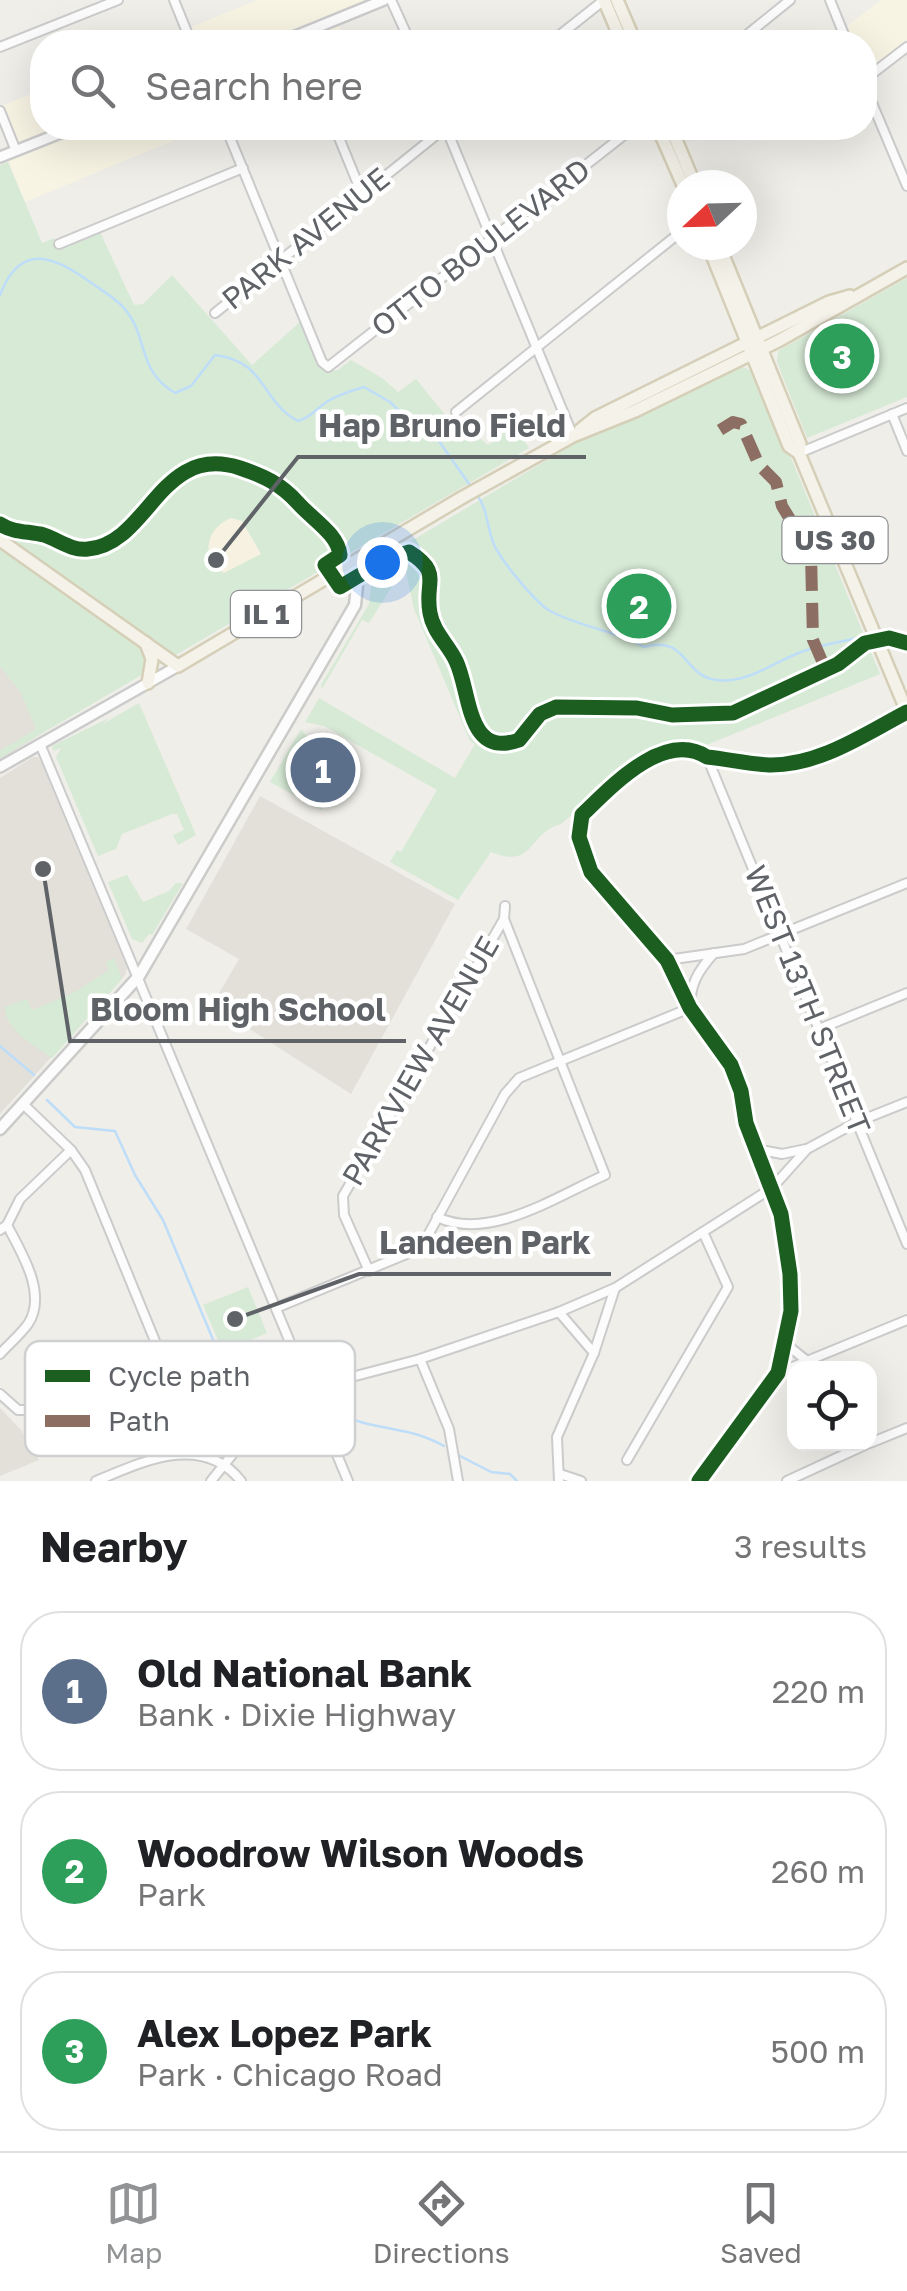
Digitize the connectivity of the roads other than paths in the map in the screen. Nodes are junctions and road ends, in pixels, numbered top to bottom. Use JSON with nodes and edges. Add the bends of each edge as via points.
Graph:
{"nodes":[{"id":1,"x":118,"y":0,"type":"edge"},
{"id":2,"x":174,"y":0,"type":"edge"},
{"id":3,"x":388,"y":0,"type":"edge"},
{"id":4,"x":604,"y":0,"type":"edge"},
{"id":5,"x":617,"y":0,"type":"edge"},
{"id":6,"x":790,"y":0,"type":"edge"},
{"id":7,"x":830,"y":0,"type":"edge"},
{"id":8,"x":43,"y":30,"type":"edge"},
{"id":9,"x":186,"y":30,"type":"edge"},
{"id":10,"x":319,"y":30,"type":"edge"},
{"id":11,"x":404,"y":30,"type":"edge"},
{"id":12,"x":566,"y":30,"type":"edge"},
{"id":13,"x":617,"y":30,"type":"edge"},
{"id":14,"x":630,"y":30,"type":"edge"},
{"id":15,"x":753,"y":30,"type":"edge"},
{"id":16,"x":842,"y":30,"type":"edge"},
{"id":17,"x":30,"y":35,"type":"edge"},
{"id":18,"x":0,"y":47,"type":"edge"},
{"id":19,"x":907,"y":47,"type":"edge"},
{"id":20,"x":877,"y":71,"type":"edge"},
{"id":21,"x":0,"y":110,"type":"edge"},
{"id":22,"x":877,"y":113,"type":"edge"},
{"id":23,"x":43,"y":140,"type":"edge"},
{"id":24,"x":231,"y":140,"type":"edge"},
{"id":25,"x":339,"y":140,"type":"edge"},
{"id":26,"x":430,"y":140,"type":"edge"},
{"id":27,"x":450,"y":140,"type":"edge"},
{"id":28,"x":617,"y":140,"type":"edge"},
{"id":29,"x":663,"y":140,"type":"edge"},
{"id":30,"x":675,"y":140,"type":"edge"},
{"id":31,"x":16,"y":151,"type":"junction"},
{"id":32,"x":0,"y":158,"type":"edge"},
{"id":33,"x":243,"y":168,"type":"junction"},
{"id":34,"x":676,"y":170,"type":"edge"},
{"id":35,"x":688,"y":170,"type":"edge"},
{"id":36,"x":907,"y":186,"type":"edge"},
{"id":37,"x":362,"y":194,"type":"junction"},
{"id":38,"x":492,"y":241,"type":"junction"},
{"id":39,"x":667,"y":243,"type":"edge"},
{"id":40,"x":58,"y":244,"type":"dead end"},
{"id":41,"x":281,"y":260,"type":"junction"},
{"id":42,"x":715,"y":260,"type":"edge"},
{"id":43,"x":725,"y":260,"type":"edge"},
{"id":44,"x":907,"y":268,"type":"edge"},
{"id":45,"x":214,"y":314,"type":"dead end"},
{"id":46,"x":755,"y":346,"type":"junction"},
{"id":47,"x":536,"y":348,"type":"junction"},
{"id":48,"x":907,"y":408,"type":"edge"},
{"id":49,"x":456,"y":412,"type":"dead end"},
{"id":50,"x":892,"y":414,"type":"junction"},
{"id":51,"x":573,"y":436,"type":"junction"},
{"id":52,"x":907,"y":451,"type":"edge"},
{"id":53,"x":798,"y":453,"type":"junction"},
{"id":54,"x":0,"y":540,"type":"edge"},
{"id":55,"x":354,"y":562,"type":"junction"},
{"id":56,"x":146,"y":643,"type":"junction"},
{"id":57,"x":178,"y":666,"type":"junction"},
{"id":58,"x":148,"y":684,"type":"junction"},
{"id":59,"x":907,"y":712,"type":"edge"},
{"id":60,"x":40,"y":744,"type":"junction"},
{"id":61,"x":707,"y":757,"type":"junction"},
{"id":62,"x":0,"y":768,"type":"edge"},
{"id":63,"x":907,"y":884,"type":"edge"},
{"id":64,"x":505,"y":906,"type":"dead end"},
{"id":65,"x":504,"y":919,"type":"junction"},
{"id":66,"x":780,"y":934,"type":"junction"},
{"id":67,"x":714,"y":953,"type":"junction"},
{"id":68,"x":666,"y":960,"type":"junction"},
{"id":69,"x":139,"y":976,"type":"junction"},
{"id":70,"x":907,"y":993,"type":"edge"},
{"id":71,"x":690,"y":1008,"type":"junction"},
{"id":72,"x":819,"y":1028,"type":"junction"},
{"id":73,"x":560,"y":1063,"type":"junction"},
{"id":74,"x":907,"y":1102,"type":"edge"},
{"id":75,"x":23,"y":1104,"type":"junction"},
{"id":76,"x":857,"y":1122,"type":"junction"},
{"id":77,"x":0,"y":1129,"type":"edge"},
{"id":78,"x":756,"y":1149,"type":"junction"},
{"id":79,"x":807,"y":1149,"type":"junction"},
{"id":80,"x":71,"y":1150,"type":"junction"},
{"id":81,"x":772,"y":1188,"type":"junction"},
{"id":82,"x":907,"y":1211,"type":"edge"},
{"id":83,"x":896,"y":1216,"type":"junction"},
{"id":84,"x":438,"y":1217,"type":"junction"},
{"id":85,"x":4,"y":1227,"type":"edge"},
{"id":86,"x":703,"y":1232,"type":"junction"},
{"id":87,"x":907,"y":1244,"type":"edge"},
{"id":88,"x":369,"y":1271,"type":"junction"},
{"id":89,"x":615,"y":1288,"type":"junction"},
{"id":90,"x":276,"y":1308,"type":"junction"},
{"id":91,"x":559,"y":1312,"type":"junction"},
{"id":92,"x":907,"y":1320,"type":"edge"},
{"id":93,"x":155,"y":1341,"type":"edge"},
{"id":94,"x":290,"y":1341,"type":"edge"},
{"id":95,"x":786,"y":1344,"type":"junction"},
{"id":96,"x":594,"y":1352,"type":"junction"},
{"id":97,"x":0,"y":1354,"type":"edge"},
{"id":98,"x":420,"y":1359,"type":"junction"},
{"id":99,"x":805,"y":1361,"type":"edge"},
{"id":100,"x":808,"y":1361,"type":"edge"},
{"id":101,"x":787,"y":1369,"type":"edge"},
{"id":102,"x":778,"y":1373,"type":"junction"},
{"id":103,"x":355,"y":1376,"type":"edge"},
{"id":104,"x":0,"y":1394,"type":"edge"},
{"id":105,"x":25,"y":1410,"type":"edge"},
{"id":106,"x":907,"y":1428,"type":"edge"},
{"id":107,"x":877,"y":1440,"type":"edge"},
{"id":108,"x":851,"y":1451,"type":"edge"},
{"id":109,"x":166,"y":1456,"type":"edge"},
{"id":110,"x":203,"y":1456,"type":"edge"},
{"id":111,"x":229,"y":1456,"type":"edge"},
{"id":112,"x":338,"y":1456,"type":"edge"},
{"id":113,"x":627,"y":1460,"type":"dead end"},
{"id":114,"x":220,"y":1466,"type":"junction"},
{"id":115,"x":560,"y":1478,"type":"edge"},
{"id":116,"x":96,"y":1481,"type":"edge"},
{"id":117,"x":211,"y":1481,"type":"edge"},
{"id":118,"x":241,"y":1481,"type":"edge"},
{"id":119,"x":348,"y":1481,"type":"edge"},
{"id":120,"x":458,"y":1481,"type":"edge"},
{"id":121,"x":581,"y":1481,"type":"edge"},
{"id":122,"x":700,"y":1481,"type":"edge"},
{"id":123,"x":787,"y":1481,"type":"edge"}],
"edges":[{"from":1,"to":8,"type":"street"},
{"from":2,"to":9,"type":"street"},
{"from":3,"to":10,"type":"street"},
{"from":3,"to":11,"type":"street"},
{"from":4,"to":12,"type":"street"},
{"from":4,"to":13,"type":"main road"},
{"from":5,"to":14,"type":"main road"},
{"from":6,"to":15,"type":"street"},
{"from":7,"to":16,"type":"street"},
{"from":17,"to":18,"type":"street"},
{"from":19,"to":20,"type":"street"},
{"from":21,"to":31,"type":"street"},
{"from":22,"to":36,"type":"street"},
{"from":23,"to":31,"type":"street"},
{"from":24,"to":33,"type":"street"},
{"from":25,"to":37,"type":"street"},
{"from":26,"to":37,"type":"street","name":"PARK AVENUE"},
{"from":27,"to":38,"type":"street"},
{"from":28,"to":38,"type":"street","name":"OTTO BOULEVARD"},
{"from":29,"to":34,"type":"main road"},
{"from":30,"to":35,"type":"main road"},
{"from":31,"to":32,"type":"street"},
{"from":33,"to":40,"type":"street"},
{"from":33,"to":41,"type":"street"},
{"from":37,"to":41,"type":"street","name":"PARK AVENUE"},
{"from":38,"to":41,"type":"street","name":"OTTO BOULEVARD","via":[[328,367]]},
{"from":38,"to":47,"type":"street"},
{"from":39,"to":47,"type":"street"},
{"from":41,"to":45,"type":"street","name":"PARK AVENUE"},
{"from":42,"to":46,"type":"main road","number":"US 30"},
{"from":43,"to":46,"type":"main road","number":"US 30"},
{"from":44,"to":46,"type":"main road","number":"IL 1","via":[[829,302]]},
{"from":46,"to":51,"type":"main road","number":"IL 1","via":[[594,418]]},
{"from":46,"to":53,"type":"main road","number":"US 30","via":[[789,446]]},
{"from":47,"to":49,"type":"street"},
{"from":47,"to":51,"type":"street"},
{"from":48,"to":50,"type":"street"},
{"from":50,"to":52,"type":"street"},
{"from":50,"to":53,"type":"street"},
{"from":51,"to":55,"type":"main road","number":"IL 1"},
{"from":53,"to":59,"type":"main road","number":"US 30"},
{"from":54,"to":56,"type":"main road"},
{"from":55,"to":57,"type":"main road","number":"IL 1"},
{"from":55,"to":69,"type":"main road","via":[[355,605]]},
{"from":56,"to":57,"type":"main road"},
{"from":56,"to":58,"type":"main road","via":[[152,659]]},
{"from":57,"to":58,"type":"street"},
{"from":58,"to":60,"type":"street"},
{"from":59,"to":61,"type":"street","via":[[844,746],[794,763]]},
{"from":60,"to":62,"type":"street"},
{"from":60,"to":69,"type":"street"},
{"from":61,"to":66,"type":"street","name":"WEST 13TH STREET"},
{"from":61,"to":68,"type":"street","via":[[672,751],[637,765],[582,814],[579,837],[591,872]]},
{"from":63,"to":66,"type":"street"},
{"from":64,"to":65,"type":"street","name":"PARKVIEW AVENUE"},
{"from":65,"to":73,"type":"street"},
{"from":65,"to":88,"type":"street","name":"PARKVIEW AVENUE","via":[[342,1196]]},
{"from":66,"to":67,"type":"street"},
{"from":66,"to":72,"type":"street","name":"WEST 13TH STREET"},
{"from":67,"to":68,"type":"street"},
{"from":67,"to":71,"type":"street","via":[[690,989]]},
{"from":68,"to":71,"type":"street"},
{"from":69,"to":75,"type":"main road"},
{"from":69,"to":90,"type":"street"},
{"from":70,"to":72,"type":"street"},
{"from":71,"to":73,"type":"street"},
{"from":71,"to":78,"type":"street","via":[[731,1065]]},
{"from":72,"to":76,"type":"street","name":"WEST 13TH STREET"},
{"from":73,"to":84,"type":"street","via":[[512,1084]]},
{"from":73,"to":84,"type":"street","via":[[605,1175],[496,1223],[453,1224]]},
{"from":74,"to":76,"type":"street"},
{"from":75,"to":77,"type":"main road"},
{"from":75,"to":80,"type":"street"},
{"from":76,"to":79,"type":"street"},
{"from":76,"to":83,"type":"street","name":"WEST 13TH STREET"},
{"from":78,"to":79,"type":"street"},
{"from":78,"to":81,"type":"street"},
{"from":79,"to":81,"type":"street"},
{"from":80,"to":85,"type":"street","via":[[20,1199]]},
{"from":80,"to":93,"type":"street"},
{"from":81,"to":86,"type":"street"},
{"from":81,"to":95,"type":"street","via":[[790,1274]]},
{"from":82,"to":83,"type":"street"},
{"from":83,"to":87,"type":"street","name":"WEST 13TH STREET"},
{"from":84,"to":88,"type":"street","via":[[422,1248]]},
{"from":85,"to":97,"type":"street","via":[[33,1284],[35,1304],[29,1322]]},
{"from":86,"to":89,"type":"street"},
{"from":86,"to":113,"type":"street","via":[[728,1287]]},
{"from":88,"to":90,"type":"street"},
{"from":89,"to":91,"type":"street"},
{"from":89,"to":96,"type":"street"},
{"from":90,"to":94,"type":"street"},
{"from":91,"to":96,"type":"street"},
{"from":91,"to":98,"type":"street"},
{"from":92,"to":100,"type":"street"},
{"from":95,"to":99,"type":"street"},
{"from":95,"to":102,"type":"street"},
{"from":96,"to":115,"type":"street","via":[[557,1437]]},
{"from":98,"to":103,"type":"street"},
{"from":98,"to":120,"type":"street","via":[[448,1429]]},
{"from":101,"to":102,"type":"street"},
{"from":102,"to":122,"type":"street"},
{"from":104,"to":105,"type":"street"},
{"from":106,"to":107,"type":"street"},
{"from":108,"to":123,"type":"street"},
{"from":109,"to":116,"type":"street"},
{"from":110,"to":114,"type":"street"},
{"from":111,"to":114,"type":"street"},
{"from":112,"to":119,"type":"street"},
{"from":114,"to":117,"type":"street"},
{"from":114,"to":118,"type":"street"},
{"from":115,"to":121,"type":"street"}]}
